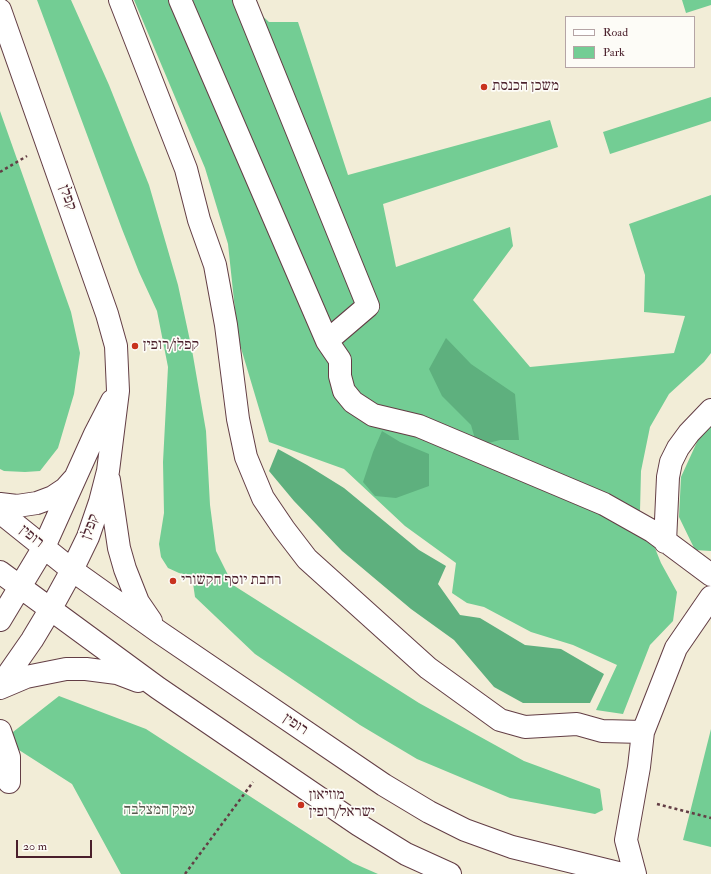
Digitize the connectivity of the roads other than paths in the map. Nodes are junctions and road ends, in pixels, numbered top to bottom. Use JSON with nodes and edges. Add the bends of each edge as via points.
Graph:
{"nodes":[{"id":1,"x":120,"y":0,"type":"edge"},
{"id":2,"x":180,"y":0,"type":"edge"},
{"id":3,"x":244,"y":0,"type":"edge"},
{"id":4,"x":0,"y":10,"type":"edge"},
{"id":5,"x":328,"y":341,"type":"junction"},
{"id":6,"x":118,"y":391,"type":"junction"},
{"id":7,"x":711,"y":410,"type":"edge"},
{"id":8,"x":108,"y":471,"type":"junction"},
{"id":9,"x":77,"y":475,"type":"junction"},
{"id":10,"x":0,"y":504,"type":"edge"},
{"id":11,"x":0,"y":512,"type":"edge"},
{"id":12,"x":665,"y":542,"type":"junction"},
{"id":13,"x":44,"y":547,"type":"junction"},
{"id":14,"x":72,"y":570,"type":"junction"},
{"id":15,"x":0,"y":572,"type":"edge"},
{"id":16,"x":711,"y":575,"type":"edge"},
{"id":17,"x":20,"y":587,"type":"junction"},
{"id":18,"x":711,"y":597,"type":"edge"},
{"id":19,"x":50,"y":610,"type":"junction"},
{"id":20,"x":0,"y":620,"type":"edge"},
{"id":21,"x":159,"y":632,"type":"junction"},
{"id":22,"x":0,"y":687,"type":"edge"},
{"id":23,"x":158,"y":688,"type":"junction"},
{"id":24,"x":0,"y":730,"type":"edge"},
{"id":25,"x":643,"y":732,"type":"junction"},
{"id":26,"x":8,"y":782,"type":"dead end"},
{"id":27,"x":450,"y":874,"type":"edge"},
{"id":28,"x":622,"y":874,"type":"edge"},
{"id":29,"x":635,"y":874,"type":"edge"}],
"edges":[{"from":1,"to":25,"type":"street","via":[[186,170],[199,220],[215,265],[246,457],[263,498],[284,528],[307,559],[428,668],[500,720],[525,727],[577,724],[602,731]]},
{"from":2,"to":5,"type":"street"},
{"from":3,"to":5,"type":"street","via":[[368,306]]},
{"from":4,"to":6,"type":"street","name":"קפלן","via":[[107,314],[116,346]]},
{"from":5,"to":12,"type":"street","via":[[340,360],[344,392],[353,402],[373,415],[419,426],[604,504]]},
{"from":6,"to":8,"type":"street","name":"קפלן"},
{"from":6,"to":9,"type":"street"},
{"from":7,"to":12,"type":"street","via":[[678,448],[671,462]]},
{"from":8,"to":14,"type":"street","name":"קפלן","via":[[88,537]]},
{"from":8,"to":21,"type":"street","via":[[119,548],[126,574],[138,602]]},
{"from":9,"to":10,"type":"street","via":[[65,489],[42,502],[17,506]]},
{"from":9,"to":13,"type":"street"},
{"from":11,"to":13,"type":"street","name":"רופין"},
{"from":12,"to":16,"type":"street"},
{"from":13,"to":14,"type":"street","name":"רופין"},
{"from":13,"to":17,"type":"street"},
{"from":14,"to":19,"type":"street","name":"קפלן"},
{"from":14,"to":21,"type":"street","name":"רופין"},
{"from":15,"to":17,"type":"street"},
{"from":17,"to":19,"type":"street"},
{"from":17,"to":20,"type":"street"},
{"from":18,"to":25,"type":"street","via":[[676,648]]},
{"from":19,"to":22,"type":"street","name":"קפלן"},
{"from":19,"to":23,"type":"street"},
{"from":21,"to":28,"type":"street","name":"רופין","via":[[384,785],[429,812],[465,830],[512,847]]},
{"from":22,"to":23,"type":"street","via":[[33,675],[66,669],[86,669],[117,673]]},
{"from":23,"to":27,"type":"street","via":[[359,825],[406,854]]},
{"from":24,"to":26,"type":"street","via":[[9,757]]},
{"from":25,"to":29,"type":"street","via":[[626,840]]}]}
